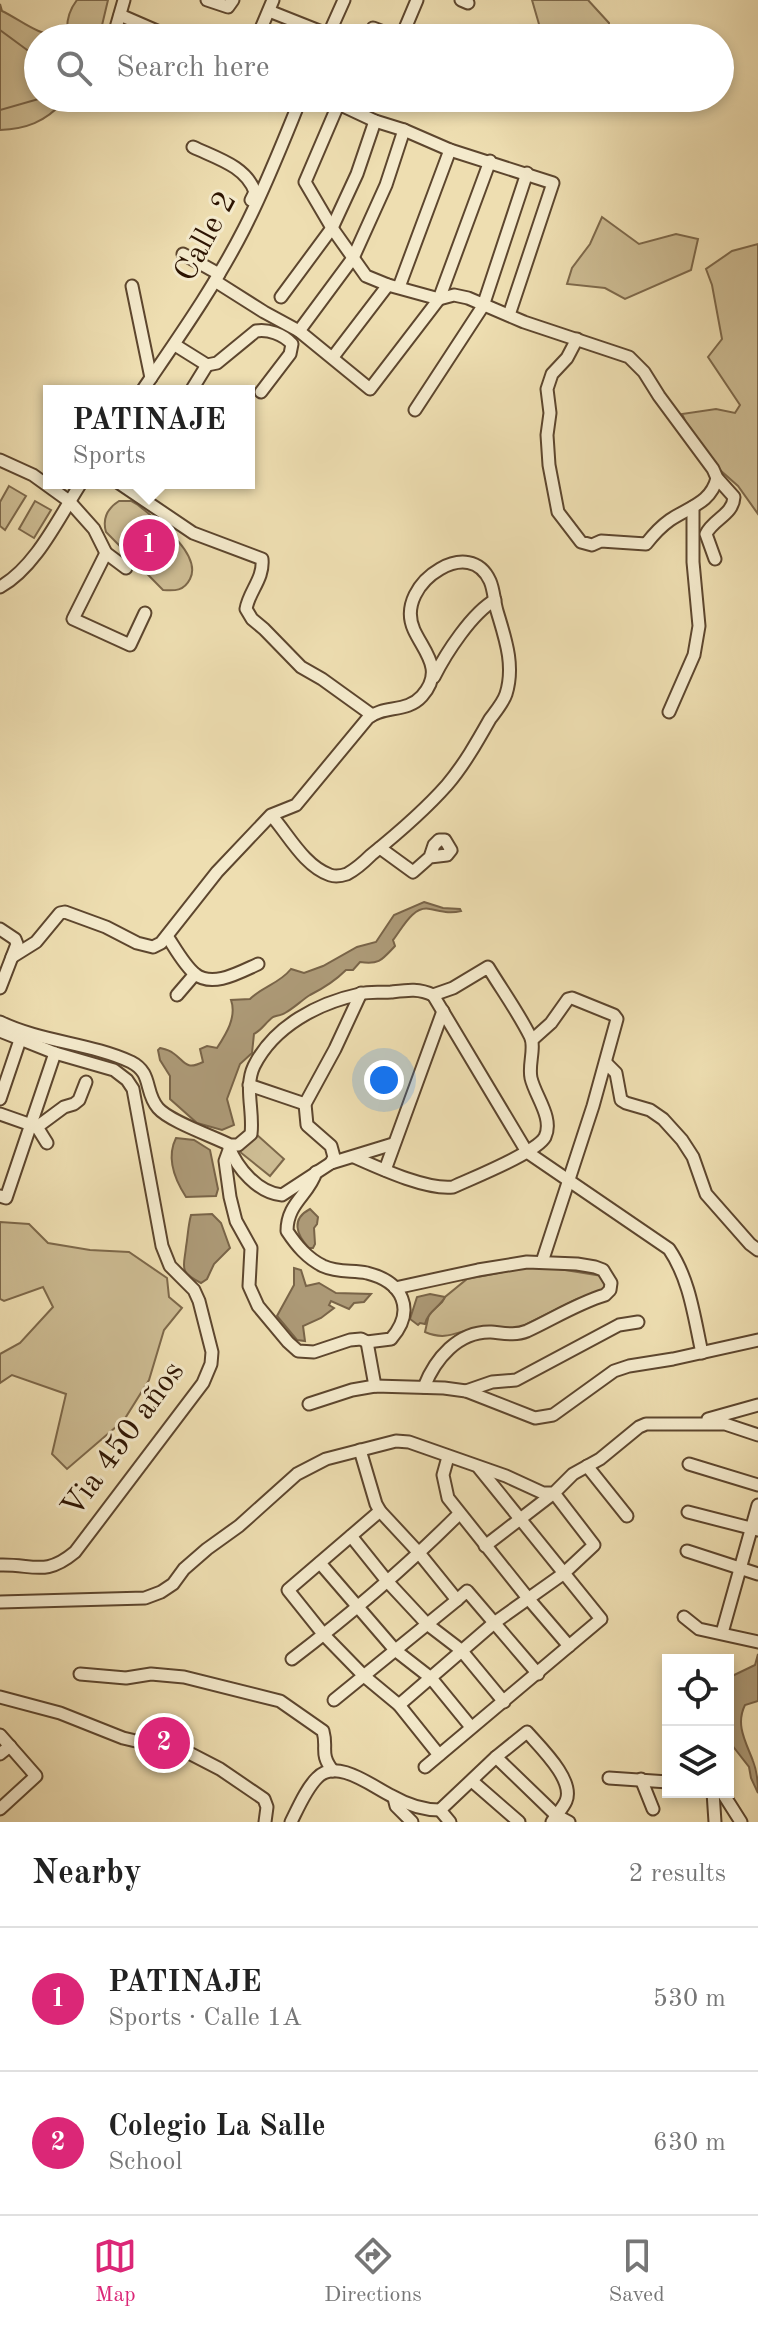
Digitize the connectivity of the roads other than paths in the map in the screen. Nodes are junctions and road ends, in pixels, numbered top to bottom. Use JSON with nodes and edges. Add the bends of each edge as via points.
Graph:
{"nodes":[{"id":1,"x":124,"y":0,"type":"edge"},
{"id":2,"x":207,"y":0,"type":"edge"},
{"id":3,"x":233,"y":0,"type":"edge"},
{"id":4,"x":344,"y":0,"type":"edge"},
{"id":5,"x":417,"y":0,"type":"edge"},
{"id":6,"x":271,"y":6,"type":"edge"},
{"id":7,"x":120,"y":15,"type":"junction"},
{"id":8,"x":117,"y":24,"type":"edge"},
{"id":9,"x":141,"y":24,"type":"edge"},
{"id":10,"x":306,"y":24,"type":"edge"},
{"id":11,"x":336,"y":24,"type":"edge"},
{"id":12,"x":406,"y":24,"type":"edge"},
{"id":13,"x":295,"y":112,"type":"edge"},
{"id":14,"x":334,"y":112,"type":"edge"},
{"id":15,"x":359,"y":112,"type":"edge"},
{"id":16,"x":375,"y":121,"type":"junction"},
{"id":17,"x":404,"y":130,"type":"junction"},
{"id":18,"x":193,"y":147,"type":"dead end"},
{"id":19,"x":450,"y":150,"type":"junction"},
{"id":20,"x":490,"y":161,"type":"junction"},
{"id":21,"x":527,"y":173,"type":"junction"},
{"id":22,"x":242,"y":227,"type":"junction"},
{"id":23,"x":332,"y":228,"type":"junction"},
{"id":24,"x":183,"y":254,"type":"dead end"},
{"id":25,"x":353,"y":258,"type":"junction"},
{"id":26,"x":217,"y":278,"type":"junction"},
{"id":27,"x":132,"y":286,"type":"dead end"},
{"id":28,"x":393,"y":286,"type":"junction"},
{"id":29,"x":281,"y":297,"type":"dead end"},
{"id":30,"x":439,"y":299,"type":"junction"},
{"id":31,"x":483,"y":306,"type":"junction"},
{"id":32,"x":509,"y":315,"type":"junction"},
{"id":33,"x":299,"y":331,"type":"junction"},
{"id":34,"x":577,"y":339,"type":"junction"},
{"id":35,"x":175,"y":345,"type":"junction"},
{"id":36,"x":333,"y":357,"type":"junction"},
{"id":37,"x":207,"y":365,"type":"junction"},
{"id":38,"x":151,"y":378,"type":"junction"},
{"id":39,"x":146,"y":385,"type":"edge"},
{"id":40,"x":195,"y":385,"type":"edge"},
{"id":41,"x":261,"y":392,"type":"dead end"},
{"id":42,"x":415,"y":410,"type":"dead end"},
{"id":43,"x":0,"y":460,"type":"edge"},
{"id":44,"x":717,"y":478,"type":"junction"},
{"id":45,"x":43,"y":482,"type":"edge"},
{"id":46,"x":52,"y":489,"type":"edge"},
{"id":47,"x":77,"y":489,"type":"edge"},
{"id":48,"x":132,"y":489,"type":"edge"},
{"id":49,"x":69,"y":501,"type":"junction"},
{"id":50,"x":693,"y":507,"type":"junction"},
{"id":51,"x":106,"y":553,"type":"junction"},
{"id":52,"x":715,"y":559,"type":"dead end"},
{"id":53,"x":126,"y":568,"type":"dead end"},
{"id":54,"x":0,"y":587,"type":"edge"},
{"id":55,"x":495,"y":600,"type":"junction"},
{"id":56,"x":145,"y":613,"type":"dead end"},
{"id":57,"x":428,"y":688,"type":"junction"},
{"id":58,"x":669,"y":712,"type":"dead end"},
{"id":59,"x":372,"y":715,"type":"junction"},
{"id":60,"x":271,"y":815,"type":"junction"},
{"id":61,"x":380,"y":848,"type":"junction"},
{"id":62,"x":430,"y":857,"type":"dead end"},
{"id":63,"x":0,"y":929,"type":"edge"},
{"id":64,"x":167,"y":936,"type":"junction"},
{"id":65,"x":12,"y":957,"type":"junction"},
{"id":66,"x":258,"y":964,"type":"dead end"},
{"id":67,"x":195,"y":974,"type":"junction"},
{"id":68,"x":0,"y":988,"type":"edge"},
{"id":69,"x":361,"y":993,"type":"junction"},
{"id":70,"x":177,"y":995,"type":"dead end"},
{"id":71,"x":433,"y":995,"type":"junction"},
{"id":72,"x":443,"y":1011,"type":"junction"},
{"id":73,"x":0,"y":1022,"type":"edge"},
{"id":74,"x":0,"y":1031,"type":"edge"},
{"id":75,"x":20,"y":1040,"type":"junction"},
{"id":76,"x":532,"y":1040,"type":"junction"},
{"id":77,"x":55,"y":1053,"type":"junction"},
{"id":78,"x":606,"y":1063,"type":"junction"},
{"id":79,"x":86,"y":1082,"type":"dead end"},
{"id":80,"x":249,"y":1085,"type":"junction"},
{"id":81,"x":0,"y":1099,"type":"edge"},
{"id":82,"x":305,"y":1104,"type":"junction"},
{"id":83,"x":0,"y":1114,"type":"edge"},
{"id":84,"x":34,"y":1125,"type":"junction"},
{"id":85,"x":47,"y":1143,"type":"dead end"},
{"id":86,"x":393,"y":1144,"type":"junction"},
{"id":87,"x":230,"y":1147,"type":"junction"},
{"id":88,"x":527,"y":1152,"type":"junction"},
{"id":89,"x":354,"y":1157,"type":"junction"},
{"id":90,"x":331,"y":1163,"type":"junction"},
{"id":91,"x":385,"y":1170,"type":"junction"},
{"id":92,"x":316,"y":1172,"type":"junction"},
{"id":93,"x":570,"y":1181,"type":"junction"},
{"id":94,"x":0,"y":1196,"type":"edge"},
{"id":95,"x":758,"y":1250,"type":"edge"},
{"id":96,"x":542,"y":1262,"type":"junction"},
{"id":97,"x":395,"y":1288,"type":"junction"},
{"id":98,"x":638,"y":1322,"type":"dead end"},
{"id":99,"x":758,"y":1340,"type":"edge"},
{"id":100,"x":367,"y":1342,"type":"junction"},
{"id":101,"x":702,"y":1353,"type":"junction"},
{"id":102,"x":492,"y":1382,"type":"junction"},
{"id":103,"x":375,"y":1386,"type":"junction"},
{"id":104,"x":424,"y":1387,"type":"junction"},
{"id":105,"x":466,"y":1391,"type":"junction"},
{"id":106,"x":487,"y":1399,"type":"junction"},
{"id":107,"x":309,"y":1404,"type":"dead end"},
{"id":108,"x":758,"y":1405,"type":"edge"},
{"id":109,"x":696,"y":1423,"type":"junction"},
{"id":110,"x":758,"y":1435,"type":"edge"},
{"id":111,"x":360,"y":1450,"type":"junction"},
{"id":112,"x":448,"y":1457,"type":"junction"},
{"id":113,"x":689,"y":1464,"type":"dead end"},
{"id":114,"x":587,"y":1466,"type":"junction"},
{"id":115,"x":478,"y":1468,"type":"junction"},
{"id":116,"x":758,"y":1485,"type":"edge"},
{"id":117,"x":554,"y":1493,"type":"junction"},
{"id":118,"x":758,"y":1505,"type":"edge"},
{"id":119,"x":380,"y":1511,"type":"junction"},
{"id":120,"x":688,"y":1512,"type":"dead end"},
{"id":121,"x":459,"y":1514,"type":"junction"},
{"id":122,"x":627,"y":1516,"type":"dead end"},
{"id":123,"x":520,"y":1520,"type":"junction"},
{"id":124,"x":754,"y":1529,"type":"edge"},
{"id":125,"x":351,"y":1536,"type":"junction"},
{"id":126,"x":485,"y":1546,"type":"junction"},
{"id":127,"x":687,"y":1551,"type":"dead end"},
{"id":128,"x":419,"y":1553,"type":"junction"},
{"id":129,"x":320,"y":1563,"type":"junction"},
{"id":130,"x":0,"y":1565,"type":"edge"},
{"id":131,"x":739,"y":1569,"type":"junction"},
{"id":132,"x":563,"y":1574,"type":"junction"},
{"id":133,"x":758,"y":1574,"type":"edge"},
{"id":134,"x":387,"y":1581,"type":"junction"},
{"id":135,"x":527,"y":1597,"type":"junction"},
{"id":136,"x":457,"y":1600,"type":"junction"},
{"id":137,"x":0,"y":1602,"type":"edge"},
{"id":138,"x":356,"y":1607,"type":"junction"},
{"id":139,"x":684,"y":1617,"type":"dead end"},
{"id":140,"x":494,"y":1623,"type":"junction"},
{"id":141,"x":427,"y":1624,"type":"junction"},
{"id":142,"x":722,"y":1633,"type":"junction"},
{"id":143,"x":324,"y":1635,"type":"junction"},
{"id":144,"x":758,"y":1642,"type":"edge"},
{"id":145,"x":569,"y":1646,"type":"junction"},
{"id":146,"x":395,"y":1650,"type":"junction"},
{"id":147,"x":461,"y":1650,"type":"junction"},
{"id":148,"x":292,"y":1659,"type":"dead end"},
{"id":149,"x":80,"y":1674,"type":"dead end"},
{"id":150,"x":538,"y":1674,"type":"junction"},
{"id":151,"x":364,"y":1676,"type":"junction"},
{"id":152,"x":431,"y":1678,"type":"junction"},
{"id":153,"x":0,"y":1697,"type":"edge"},
{"id":154,"x":334,"y":1700,"type":"dead end"},
{"id":155,"x":504,"y":1702,"type":"junction"},
{"id":156,"x":399,"y":1705,"type":"junction"},
{"id":157,"x":471,"y":1727,"type":"junction"},
{"id":158,"x":0,"y":1735,"type":"edge"},
{"id":159,"x":5,"y":1750,"type":"edge"},
{"id":160,"x":439,"y":1755,"type":"junction"},
{"id":161,"x":496,"y":1757,"type":"junction"},
{"id":162,"x":425,"y":1767,"type":"dead end"},
{"id":163,"x":333,"y":1771,"type":"junction"},
{"id":164,"x":609,"y":1778,"type":"dead end"},
{"id":165,"x":641,"y":1779,"type":"junction"},
{"id":166,"x":472,"y":1781,"type":"junction"},
{"id":167,"x":662,"y":1781,"type":"edge"},
{"id":168,"x":394,"y":1798,"type":"junction"},
{"id":169,"x":713,"y":1798,"type":"edge"},
{"id":170,"x":726,"y":1798,"type":"edge"},
{"id":171,"x":0,"y":1809,"type":"edge"},
{"id":172,"x":653,"y":1809,"type":"dead end"},
{"id":173,"x":440,"y":1810,"type":"junction"},
{"id":174,"x":554,"y":1819,"type":"edge"},
{"id":175,"x":265,"y":1822,"type":"edge"},
{"id":176,"x":291,"y":1822,"type":"edge"},
{"id":177,"x":412,"y":1822,"type":"edge"},
{"id":178,"x":450,"y":1822,"type":"edge"},
{"id":179,"x":519,"y":1822,"type":"edge"},
{"id":180,"x":569,"y":1822,"type":"edge"},
{"id":181,"x":715,"y":1822,"type":"edge"},
{"id":182,"x":741,"y":1822,"type":"edge"}],
"edges":[{"from":1,"to":7,"type":"street"},
{"from":2,"to":3,"type":"street","via":[[224,7]]},
{"from":4,"to":11,"type":"street"},
{"from":5,"to":12,"type":"street"},
{"from":6,"to":10,"type":"street"},
{"from":7,"to":8,"type":"street"},
{"from":7,"to":9,"type":"street"},
{"from":13,"to":22,"type":"street","name":"Calle 2"},
{"from":14,"to":23,"type":"street","via":[[305,182]]},
{"from":15,"to":16,"type":"street"},
{"from":16,"to":17,"type":"street"},
{"from":16,"to":23,"type":"street"},
{"from":17,"to":19,"type":"street"},
{"from":17,"to":25,"type":"street"},
{"from":18,"to":22,"type":"street","via":[[250,179],[255,192]]},
{"from":19,"to":20,"type":"street"},
{"from":19,"to":28,"type":"street"},
{"from":20,"to":21,"type":"street"},
{"from":20,"to":30,"type":"street"},
{"from":21,"to":31,"type":"street"},
{"from":21,"to":32,"type":"street","via":[[553,183]]},
{"from":22,"to":26,"type":"street","name":"Calle 2"},
{"from":23,"to":25,"type":"street"},
{"from":23,"to":29,"type":"street"},
{"from":24,"to":26,"type":"street"},
{"from":25,"to":28,"type":"street","via":[[366,276]]},
{"from":25,"to":33,"type":"street"},
{"from":26,"to":33,"type":"street"},
{"from":26,"to":35,"type":"street","name":"Calle 2"},
{"from":27,"to":38,"type":"street"},
{"from":28,"to":30,"type":"street"},
{"from":28,"to":36,"type":"street"},
{"from":30,"to":31,"type":"street","via":[[454,295]]},
{"from":30,"to":36,"type":"street","via":[[370,389]]},
{"from":31,"to":32,"type":"street"},
{"from":31,"to":42,"type":"street"},
{"from":32,"to":34,"type":"street"},
{"from":33,"to":36,"type":"street"},
{"from":34,"to":44,"type":"street","via":[[629,357]]},
{"from":34,"to":50,"type":"street","via":[[547,389],[549,465],[558,512],[581,542],[646,544],[661,527]]},
{"from":35,"to":37,"type":"street"},
{"from":35,"to":38,"type":"street","name":"Calle 2"},
{"from":37,"to":40,"type":"street"},
{"from":37,"to":41,"type":"street","via":[[217,363],[256,331],[281,336],[292,344],[290,354]]},
{"from":38,"to":39,"type":"street","name":"Calle 2"},
{"from":43,"to":45,"type":"street"},
{"from":44,"to":50,"type":"street","via":[[709,497]]},
{"from":44,"to":52,"type":"street","via":[[734,497],[729,511],[706,534]]},
{"from":46,"to":49,"type":"street"},
{"from":47,"to":49,"type":"street"},
{"from":48,"to":59,"type":"street","via":[[193,533],[262,559],[263,570],[247,602],[252,619],[301,667]]},
{"from":49,"to":51,"type":"street","via":[[94,529]]},
{"from":49,"to":54,"type":"street","via":[[34,556]]},
{"from":50,"to":58,"type":"street","via":[[699,626],[694,655]]},
{"from":51,"to":53,"type":"street"},
{"from":51,"to":56,"type":"street","via":[[73,619],[130,645]]},
{"from":55,"to":57,"type":"street","via":[[454,644]]},
{"from":55,"to":57,"type":"street","via":[[491,583],[474,563],[457,561],[419,586],[411,615],[432,665]]},
{"from":55,"to":61,"type":"street","via":[[509,653],[505,697],[448,784]]},
{"from":57,"to":59,"type":"street","via":[[405,708]]},
{"from":59,"to":60,"type":"street","via":[[296,805]]},
{"from":60,"to":61,"type":"street","via":[[308,860],[328,875],[351,872]]},
{"from":60,"to":64,"type":"street"},
{"from":61,"to":62,"type":"street","via":[[413,872]]},
{"from":63,"to":65,"type":"street","via":[[17,941]]},
{"from":64,"to":65,"type":"street","via":[[153,947],[65,912],[36,942]]},
{"from":64,"to":67,"type":"street"},
{"from":65,"to":68,"type":"street"},
{"from":66,"to":67,"type":"street","via":[[228,978]]},
{"from":67,"to":70,"type":"street"},
{"from":69,"to":71,"type":"street","via":[[423,989]]},
{"from":69,"to":80,"type":"street","via":[[288,1025],[254,1067]]},
{"from":69,"to":82,"type":"street"},
{"from":71,"to":72,"type":"street"},
{"from":71,"to":76,"type":"street","via":[[488,967]]},
{"from":72,"to":86,"type":"street"},
{"from":72,"to":88,"type":"street"},
{"from":73,"to":87,"type":"street","via":[[134,1063],[146,1073],[159,1109]]},
{"from":74,"to":75,"type":"street"},
{"from":75,"to":77,"type":"street"},
{"from":75,"to":81,"type":"street"},
{"from":76,"to":78,"type":"street","via":[[572,998],[617,1019]]},
{"from":76,"to":88,"type":"street","via":[[531,1078],[547,1127],[545,1137]]},
{"from":77,"to":84,"type":"street"},
{"from":77,"to":130,"type":"street","name":"Via 450 años","via":[[107,1068],[133,1089],[162,1246],[173,1271],[199,1301],[211,1364],[203,1383],[75,1552],[42,1570]]},
{"from":78,"to":93,"type":"street"},
{"from":78,"to":95,"type":"street","via":[[616,1073],[621,1100],[663,1119],[693,1157],[706,1194]]},
{"from":79,"to":84,"type":"street","via":[[79,1100]]},
{"from":80,"to":82,"type":"street"},
{"from":80,"to":87,"type":"street","via":[[251,1134]]},
{"from":82,"to":90,"type":"street","via":[[307,1125],[331,1146]]},
{"from":83,"to":84,"type":"street"},
{"from":84,"to":85,"type":"street"},
{"from":84,"to":94,"type":"street","via":[[6,1198]]},
{"from":86,"to":89,"type":"street"},
{"from":86,"to":91,"type":"street"},
{"from":87,"to":92,"type":"street","via":[[258,1186],[275,1195],[288,1193]]},
{"from":87,"to":100,"type":"street","via":[[225,1161],[228,1185],[236,1221],[251,1248],[249,1286],[258,1306],[298,1351],[318,1351],[350,1340]]},
{"from":88,"to":91,"type":"street","via":[[453,1187]]},
{"from":88,"to":93,"type":"street"},
{"from":89,"to":90,"type":"street"},
{"from":89,"to":91,"type":"street"},
{"from":90,"to":92,"type":"street"},
{"from":92,"to":97,"type":"street","via":[[290,1211],[287,1231],[301,1250],[326,1267],[370,1274]]},
{"from":93,"to":96,"type":"street"},
{"from":93,"to":101,"type":"street","via":[[669,1249],[680,1265]]},
{"from":96,"to":97,"type":"street"},
{"from":96,"to":104,"type":"street","via":[[603,1270],[610,1290],[524,1332],[487,1332],[457,1341]]},
{"from":97,"to":100,"type":"street","via":[[405,1305],[402,1323],[391,1339]]},
{"from":98,"to":102,"type":"street","via":[[619,1325],[516,1380]]},
{"from":99,"to":101,"type":"street"},
{"from":100,"to":103,"type":"street"},
{"from":101,"to":106,"type":"street","via":[[614,1371],[545,1418]]},
{"from":102,"to":105,"type":"street"},
{"from":102,"to":106,"type":"street"},
{"from":103,"to":104,"type":"street"},
{"from":103,"to":107,"type":"street"},
{"from":104,"to":105,"type":"street"},
{"from":105,"to":106,"type":"street"},
{"from":108,"to":109,"type":"street"},
{"from":109,"to":110,"type":"street","via":[[725,1424]]},
{"from":109,"to":114,"type":"street","via":[[646,1424]]},
{"from":111,"to":112,"type":"street","via":[[409,1442]]},
{"from":111,"to":119,"type":"street"},
{"from":111,"to":137,"type":"street","via":[[297,1474],[161,1592],[145,1598]]},
{"from":112,"to":115,"type":"street"},
{"from":112,"to":121,"type":"street","via":[[443,1475],[448,1498]]},
{"from":113,"to":116,"type":"street"},
{"from":114,"to":117,"type":"street"},
{"from":114,"to":122,"type":"street"},
{"from":115,"to":117,"type":"street"},
{"from":115,"to":123,"type":"street"},
{"from":117,"to":123,"type":"street"},
{"from":117,"to":132,"type":"street","via":[[594,1545]]},
{"from":118,"to":124,"type":"street"},
{"from":119,"to":125,"type":"street"},
{"from":119,"to":128,"type":"street"},
{"from":120,"to":124,"type":"street"},
{"from":121,"to":126,"type":"street"},
{"from":121,"to":128,"type":"street"},
{"from":123,"to":126,"type":"street"},
{"from":123,"to":132,"type":"street"},
{"from":124,"to":131,"type":"street"},
{"from":125,"to":129,"type":"street"},
{"from":125,"to":134,"type":"street"},
{"from":126,"to":135,"type":"street"},
{"from":127,"to":131,"type":"street"},
{"from":128,"to":134,"type":"street"},
{"from":128,"to":136,"type":"street"},
{"from":129,"to":138,"type":"street"},
{"from":129,"to":143,"type":"street","via":[[288,1590]]},
{"from":131,"to":133,"type":"street"},
{"from":131,"to":142,"type":"street"},
{"from":132,"to":135,"type":"street"},
{"from":132,"to":145,"type":"street","via":[[601,1619]]},
{"from":134,"to":138,"type":"street"},
{"from":134,"to":141,"type":"street"},
{"from":135,"to":140,"type":"street"},
{"from":135,"to":145,"type":"street"},
{"from":136,"to":140,"type":"street","via":[[467,1591]]},
{"from":136,"to":141,"type":"street"},
{"from":138,"to":143,"type":"street"},
{"from":138,"to":146,"type":"street"},
{"from":139,"to":142,"type":"street","via":[[699,1629]]},
{"from":140,"to":147,"type":"street"},
{"from":140,"to":150,"type":"street"},
{"from":141,"to":146,"type":"street"},
{"from":141,"to":147,"type":"street"},
{"from":142,"to":144,"type":"street"},
{"from":143,"to":148,"type":"street"},
{"from":143,"to":151,"type":"street"},
{"from":145,"to":150,"type":"street"},
{"from":146,"to":151,"type":"street"},
{"from":146,"to":152,"type":"street"},
{"from":147,"to":152,"type":"street"},
{"from":147,"to":155,"type":"street"},
{"from":149,"to":163,"type":"street","via":[[184,1677],[280,1701],[323,1731],[324,1758]]},
{"from":150,"to":155,"type":"street"},
{"from":151,"to":154,"type":"street"},
{"from":151,"to":156,"type":"street"},
{"from":152,"to":156,"type":"street"},
{"from":152,"to":157,"type":"street"},
{"from":153,"to":175,"type":"street","via":[[123,1738],[191,1754],[264,1799]]},
{"from":155,"to":157,"type":"street"},
{"from":156,"to":160,"type":"street"},
{"from":157,"to":160,"type":"street"},
{"from":158,"to":159,"type":"street"},
{"from":159,"to":171,"type":"street","via":[[36,1776]]},
{"from":160,"to":162,"type":"street"},
{"from":161,"to":166,"type":"street"},
{"from":161,"to":174,"type":"street"},
{"from":161,"to":174,"type":"street","via":[[527,1732],[567,1785],[566,1802]]},
{"from":163,"to":168,"type":"street","via":[[358,1777]]},
{"from":163,"to":176,"type":"street","via":[[317,1777]]},
{"from":164,"to":165,"type":"street"},
{"from":165,"to":167,"type":"street"},
{"from":165,"to":172,"type":"street"},
{"from":166,"to":173,"type":"street"},
{"from":166,"to":179,"type":"street"},
{"from":168,"to":173,"type":"street"},
{"from":168,"to":177,"type":"street"},
{"from":169,"to":181,"type":"street"},
{"from":170,"to":182,"type":"street"},
{"from":173,"to":178,"type":"street"},
{"from":174,"to":180,"type":"street"}]}
